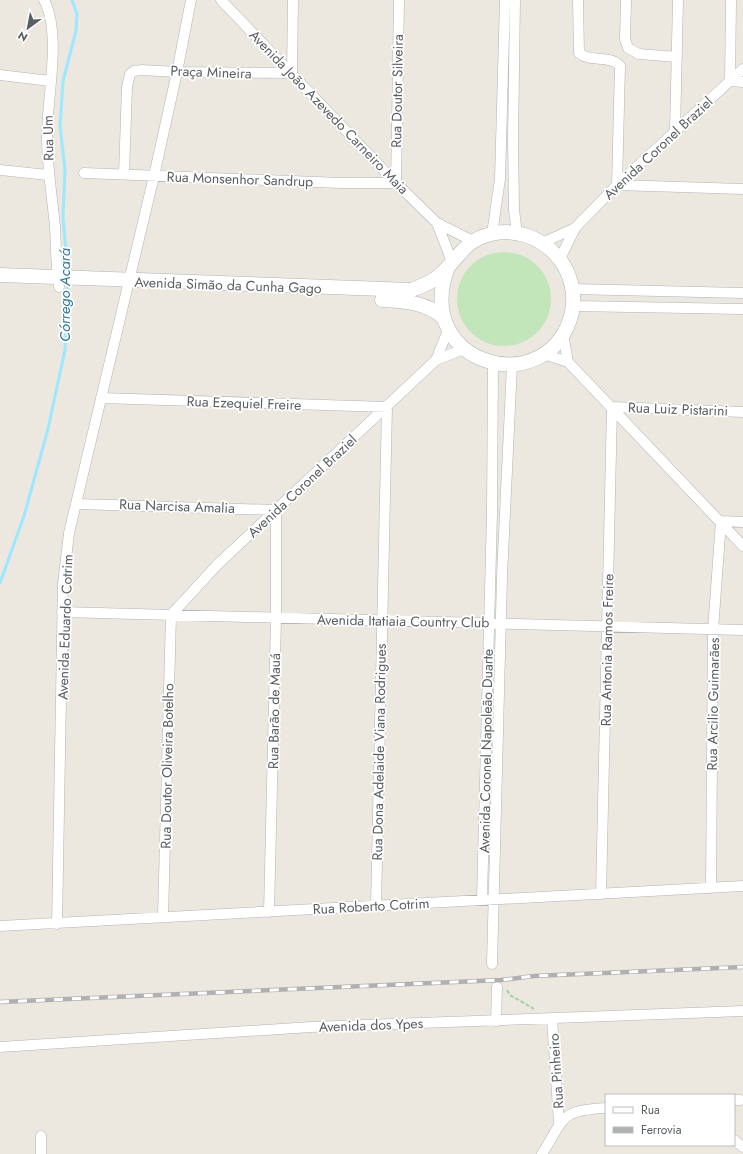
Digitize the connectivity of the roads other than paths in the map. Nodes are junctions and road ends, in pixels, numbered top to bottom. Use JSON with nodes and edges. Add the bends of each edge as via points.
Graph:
{"nodes":[{"id":1,"x":44,"y":0,"type":"edge"},
{"id":2,"x":191,"y":0,"type":"edge"},
{"id":3,"x":221,"y":0,"type":"edge"},
{"id":4,"x":293,"y":0,"type":"edge"},
{"id":5,"x":399,"y":0,"type":"edge"},
{"id":6,"x":504,"y":0,"type":"edge"},
{"id":7,"x":515,"y":0,"type":"edge"},
{"id":8,"x":578,"y":0,"type":"edge"},
{"id":9,"x":626,"y":0,"type":"edge"},
{"id":10,"x":678,"y":0,"type":"edge"},
{"id":11,"x":731,"y":0,"type":"edge"},
{"id":12,"x":677,"y":58,"type":"junction"},
{"id":13,"x":743,"y":69,"type":"edge"},
{"id":14,"x":177,"y":72,"type":"junction"},
{"id":15,"x":292,"y":73,"type":"junction"},
{"id":16,"x":0,"y":75,"type":"edge"},
{"id":17,"x":50,"y":81,"type":"junction"},
{"id":18,"x":730,"y":81,"type":"junction"},
{"id":19,"x":743,"y":82,"type":"edge"},
{"id":20,"x":675,"y":132,"type":"junction"},
{"id":21,"x":0,"y":170,"type":"edge"},
{"id":22,"x":84,"y":173,"type":"dead end"},
{"id":23,"x":124,"y":174,"type":"junction"},
{"id":24,"x":48,"y":175,"type":"junction"},
{"id":25,"x":154,"y":176,"type":"junction"},
{"id":26,"x":396,"y":183,"type":"junction"},
{"id":27,"x":617,"y":185,"type":"junction"},
{"id":28,"x":743,"y":188,"type":"edge"},
{"id":29,"x":437,"y":223,"type":"junction"},
{"id":30,"x":574,"y":228,"type":"junction"},
{"id":31,"x":517,"y":233,"type":"junction"},
{"id":32,"x":492,"y":234,"type":"junction"},
{"id":33,"x":473,"y":241,"type":"junction"},
{"id":34,"x":542,"y":243,"type":"junction"},
{"id":35,"x":560,"y":259,"type":"junction"},
{"id":36,"x":450,"y":264,"type":"junction"},
{"id":37,"x":0,"y":275,"type":"edge"},
{"id":38,"x":64,"y":283,"type":"junction"},
{"id":39,"x":0,"y":285,"type":"edge"},
{"id":40,"x":128,"y":286,"type":"junction"},
{"id":41,"x":572,"y":289,"type":"junction"},
{"id":42,"x":626,"y":290,"type":"junction"},
{"id":43,"x":743,"y":292,"type":"edge"},
{"id":44,"x":400,"y":296,"type":"junction"},
{"id":45,"x":573,"y":306,"type":"junction"},
{"id":46,"x":626,"y":307,"type":"junction"},
{"id":47,"x":743,"y":309,"type":"edge"},
{"id":48,"x":446,"y":324,"type":"junction"},
{"id":49,"x":563,"y":334,"type":"junction"},
{"id":50,"x":464,"y":349,"type":"junction"},
{"id":51,"x":544,"y":354,"type":"junction"},
{"id":52,"x":436,"y":360,"type":"junction"},
{"id":53,"x":568,"y":362,"type":"junction"},
{"id":54,"x":493,"y":363,"type":"junction"},
{"id":55,"x":512,"y":365,"type":"junction"},
{"id":56,"x":101,"y":398,"type":"junction"},
{"id":57,"x":387,"y":407,"type":"junction"},
{"id":58,"x":612,"y":407,"type":"junction"},
{"id":59,"x":743,"y":412,"type":"edge"},
{"id":60,"x":77,"y":504,"type":"junction"},
{"id":61,"x":276,"y":510,"type":"junction"},
{"id":62,"x":721,"y":521,"type":"junction"},
{"id":63,"x":743,"y":522,"type":"edge"},
{"id":64,"x":743,"y":546,"type":"edge"},
{"id":65,"x":62,"y":612,"type":"junction"},
{"id":66,"x":171,"y":615,"type":"junction"},
{"id":67,"x":276,"y":618,"type":"junction"},
{"id":68,"x":381,"y":620,"type":"junction"},
{"id":69,"x":489,"y":622,"type":"junction"},
{"id":70,"x":501,"y":623,"type":"junction"},
{"id":71,"x":608,"y":627,"type":"junction"},
{"id":72,"x":713,"y":630,"type":"junction"},
{"id":73,"x":743,"y":630,"type":"edge"},
{"id":74,"x":743,"y":886,"type":"edge"},
{"id":75,"x":711,"y":888,"type":"junction"},
{"id":76,"x":601,"y":894,"type":"junction"},
{"id":77,"x":482,"y":899,"type":"junction"},
{"id":78,"x":495,"y":899,"type":"junction"},
{"id":79,"x":376,"y":905,"type":"junction"},
{"id":80,"x":269,"y":912,"type":"junction"},
{"id":81,"x":163,"y":917,"type":"junction"},
{"id":82,"x":57,"y":924,"type":"junction"},
{"id":83,"x":0,"y":926,"type":"edge"},
{"id":84,"x":492,"y":964,"type":"dead end"},
{"id":85,"x":500,"y":986,"type":"road end"},
{"id":86,"x":743,"y":1011,"type":"edge"},
{"id":87,"x":552,"y":1019,"type":"junction"},
{"id":88,"x":496,"y":1021,"type":"junction"},
{"id":89,"x":0,"y":1047,"type":"edge"},
{"id":90,"x":605,"y":1108,"type":"edge"},
{"id":91,"x":559,"y":1123,"type":"junction"},
{"id":92,"x":40,"y":1136,"type":"dead end"},
{"id":93,"x":735,"y":1141,"type":"edge"},
{"id":94,"x":743,"y":1147,"type":"edge"},
{"id":95,"x":41,"y":1154,"type":"edge"},
{"id":96,"x":542,"y":1154,"type":"edge"}],
"edges":[{"from":1,"to":17,"type":"street","name":"Rua Um","via":[[52,43]]},
{"from":2,"to":14,"type":"street","name":"Avenida Eduardo Cotrim"},
{"from":3,"to":15,"type":"street","name":"Avenida João Azevedo Carneiro Maia"},
{"from":4,"to":15,"type":"street"},
{"from":5,"to":26,"type":"street","name":"Rua Doutor Silveira"},
{"from":6,"to":32,"type":"street","via":[[500,172]]},
{"from":7,"to":31,"type":"street","via":[[513,147]]},
{"from":8,"to":27,"type":"street","via":[[578,54],[587,58],[611,60],[620,66]]},
{"from":9,"to":12,"type":"street","via":[[624,29],[628,48],[639,54]]},
{"from":10,"to":12,"type":"street"},
{"from":11,"to":18,"type":"street"},
{"from":12,"to":20,"type":"street"},
{"from":13,"to":18,"type":"street","name":"Avenida Coronel Braziel"},
{"from":14,"to":15,"type":"street","name":"Praça Mineira"},
{"from":14,"to":23,"type":"street","name":"Praça Mineira","via":[[142,70],[130,74],[127,88]]},
{"from":14,"to":25,"type":"street","name":"Avenida Eduardo Cotrim"},
{"from":15,"to":26,"type":"street","name":"Avenida João Azevedo Carneiro Maia"},
{"from":16,"to":17,"type":"street"},
{"from":17,"to":24,"type":"street","name":"Rua Um","via":[[47,114]]},
{"from":18,"to":19,"type":"street"},
{"from":18,"to":20,"type":"street","name":"Avenida Coronel Braziel"},
{"from":20,"to":27,"type":"street","name":"Avenida Coronel Braziel"},
{"from":21,"to":24,"type":"street"},
{"from":22,"to":23,"type":"street","name":"Rua Monsenhor Sandrup"},
{"from":23,"to":25,"type":"street","name":"Rua Monsenhor Sandrup"},
{"from":24,"to":38,"type":"street","name":"Rua Um"},
{"from":25,"to":26,"type":"street","name":"Rua Monsenhor Sandrup"},
{"from":25,"to":40,"type":"street","name":"Avenida Eduardo Cotrim"},
{"from":26,"to":29,"type":"street","name":"Avenida João Azevedo Carneiro Maia"},
{"from":27,"to":28,"type":"street"},
{"from":27,"to":30,"type":"street","name":"Avenida Coronel Braziel"},
{"from":29,"to":33,"type":"street","name":"Avenida João Azevedo Carneiro Maia"},
{"from":29,"to":36,"type":"street","name":"Avenida João Azevedo Carneiro Maia"},
{"from":30,"to":34,"type":"street","name":"Avenida Coronel Braziel"},
{"from":30,"to":35,"type":"street","name":"Avenida Coronel Braziel"},
{"from":31,"to":32,"type":"street"},
{"from":31,"to":34,"type":"street"},
{"from":32,"to":33,"type":"street"},
{"from":33,"to":36,"type":"street","via":[[461,250]]},
{"from":34,"to":35,"type":"street"},
{"from":35,"to":41,"type":"street","via":[[568,273]]},
{"from":36,"to":44,"type":"street","name":"Avenida Simão da Cunha Gago","via":[[422,287]]},
{"from":36,"to":48,"type":"street","via":[[442,282],[441,298]]},
{"from":37,"to":38,"type":"street","name":"Avenida Simão da Cunha Gago"},
{"from":38,"to":39,"type":"street","name":"Avenida Simão da Cunha Gago"},
{"from":38,"to":40,"type":"street","name":"Avenida Simão da Cunha Gago"},
{"from":40,"to":44,"type":"street","name":"Avenida Simão da Cunha Gago"},
{"from":40,"to":56,"type":"street","name":"Avenida Eduardo Cotrim"},
{"from":41,"to":42,"type":"street"},
{"from":41,"to":45,"type":"street"},
{"from":42,"to":43,"type":"street"},
{"from":42,"to":46,"type":"street"},
{"from":44,"to":48,"type":"street","name":"Avenida Simão da Cunha Gago","via":[[429,308]]},
{"from":45,"to":46,"type":"street"},
{"from":45,"to":49,"type":"street","via":[[570,321]]},
{"from":46,"to":47,"type":"street"},
{"from":48,"to":50,"type":"street"},
{"from":48,"to":52,"type":"street","name":"Avenida Coronel Braziel"},
{"from":49,"to":51,"type":"street"},
{"from":49,"to":53,"type":"street"},
{"from":50,"to":52,"type":"street","name":"Avenida Coronel Braziel"},
{"from":50,"to":54,"type":"street","via":[[478,358]]},
{"from":51,"to":53,"type":"street"},
{"from":51,"to":55,"type":"street"},
{"from":52,"to":57,"type":"street","name":"Avenida Coronel Braziel"},
{"from":53,"to":58,"type":"street"},
{"from":54,"to":55,"type":"street"},
{"from":54,"to":69,"type":"street","name":"Avenida Coronel Napoleão Duarte","via":[[494,438]]},
{"from":55,"to":70,"type":"street","name":"Avenida Coronel Napoleão Duarte"},
{"from":56,"to":57,"type":"street","name":"Rua Ezequiel Freire"},
{"from":56,"to":60,"type":"street","name":"Avenida Eduardo Cotrim"},
{"from":57,"to":61,"type":"street","name":"Avenida Coronel Braziel"},
{"from":57,"to":68,"type":"street","name":"Rua Dona Adelaide Viana Rodrigues"},
{"from":58,"to":59,"type":"street","name":"Rua Luiz Pistarini"},
{"from":58,"to":62,"type":"street"},
{"from":58,"to":71,"type":"street","name":"Rua Antonia Ramos Freire"},
{"from":60,"to":61,"type":"street","name":"Rua Narcisa Amalia"},
{"from":60,"to":65,"type":"street","name":"Avenida Eduardo Cotrim","via":[[69,534]]},
{"from":61,"to":66,"type":"street","name":"Avenida Coronel Braziel","via":[[217,565]]},
{"from":61,"to":67,"type":"street","name":"Rua Barão de Mauá"},
{"from":62,"to":63,"type":"street"},
{"from":62,"to":64,"type":"street"},
{"from":62,"to":72,"type":"street","name":"Rua Arcilio Guimarães"},
{"from":65,"to":66,"type":"street","name":"Avenida Itatiaia Country Club"},
{"from":65,"to":82,"type":"street","name":"Avenida Eduardo Cotrim"},
{"from":66,"to":67,"type":"street","name":"Avenida Itatiaia Country Club"},
{"from":66,"to":81,"type":"street","name":"Rua Doutor Oliveira Botelho"},
{"from":67,"to":68,"type":"street","name":"Avenida Itatiaia Country Club"},
{"from":67,"to":80,"type":"street","name":"Rua Barão de Mauá"},
{"from":68,"to":69,"type":"street","name":"Avenida Itatiaia Country Club"},
{"from":68,"to":79,"type":"street","name":"Rua Dona Adelaide Viana Rodrigues"},
{"from":69,"to":70,"type":"street","name":"Avenida Itatiaia Country Club"},
{"from":69,"to":77,"type":"street","name":"Avenida Coronel Napoleão Duarte"},
{"from":70,"to":71,"type":"street","name":"Avenida Itatiaia Country Club"},
{"from":70,"to":78,"type":"street","name":"Avenida Coronel Napoleão Duarte"},
{"from":71,"to":72,"type":"street","name":"Avenida Itatiaia Country Club"},
{"from":71,"to":76,"type":"street","name":"Rua Antonia Ramos Freire"},
{"from":72,"to":73,"type":"street","name":"Avenida Itatiaia Country Club"},
{"from":72,"to":75,"type":"street","name":"Rua Arcilio Guimarães"},
{"from":74,"to":75,"type":"street","name":"Rua Roberto Cotrim"},
{"from":75,"to":76,"type":"street","name":"Rua Roberto Cotrim"},
{"from":76,"to":78,"type":"street","name":"Rua Roberto Cotrim"},
{"from":77,"to":78,"type":"street","name":"Rua Roberto Cotrim"},
{"from":77,"to":79,"type":"street","name":"Rua Roberto Cotrim"},
{"from":78,"to":84,"type":"street","name":"Avenida Coronel Napoleão Duarte"},
{"from":79,"to":80,"type":"street","name":"Rua Roberto Cotrim"},
{"from":80,"to":81,"type":"street","name":"Rua Roberto Cotrim"},
{"from":81,"to":82,"type":"street","name":"Rua Roberto Cotrim"},
{"from":82,"to":83,"type":"street","name":"Rua Roberto Cotrim"},
{"from":85,"to":88,"type":"street"},
{"from":86,"to":87,"type":"street","name":"Avenida dos Ypes"},
{"from":87,"to":88,"type":"street","name":"Avenida dos Ypes"},
{"from":87,"to":91,"type":"street","name":"Rua Pinheiro"},
{"from":88,"to":89,"type":"street","name":"Avenida dos Ypes","via":[[295,1028]]},
{"from":90,"to":91,"type":"street","name":"Rua Pinheiro","via":[[575,1112],[567,1115]]},
{"from":91,"to":96,"type":"street","name":"Rua Pinheiro"},
{"from":92,"to":95,"type":"street"},
{"from":93,"to":94,"type":"street"}]}
